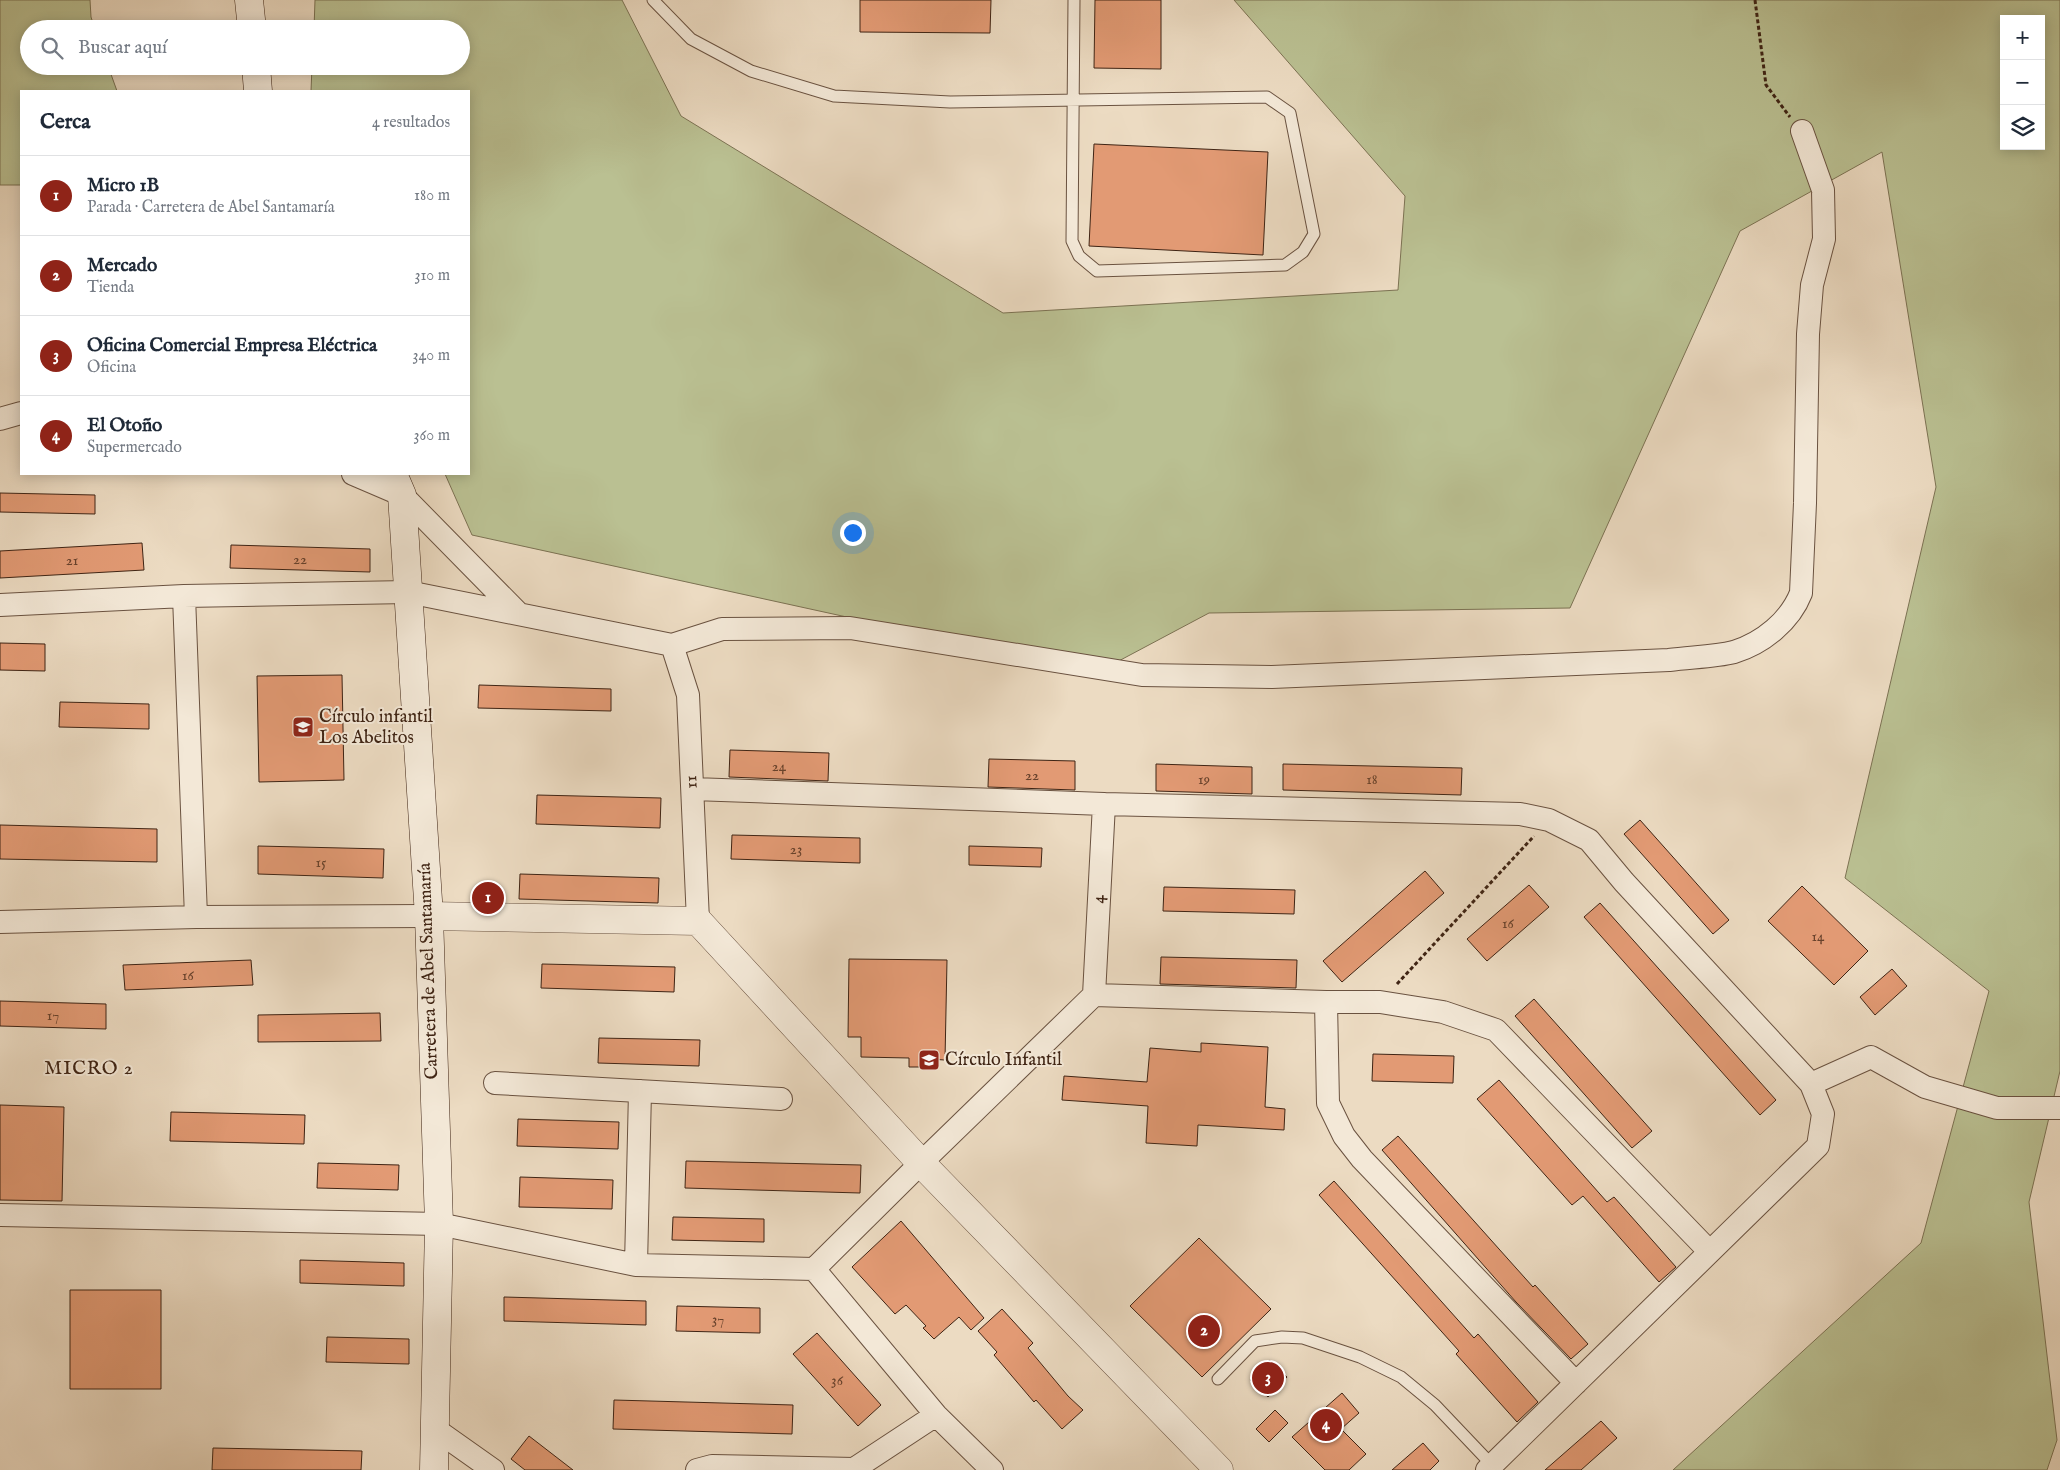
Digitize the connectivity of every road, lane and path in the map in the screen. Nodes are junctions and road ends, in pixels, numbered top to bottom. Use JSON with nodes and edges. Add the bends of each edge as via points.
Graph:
{"nodes":[{"id":1,"x":249,"y":0,"type":"edge"},
{"id":2,"x":653,"y":0,"type":"edge"},
{"id":3,"x":1074,"y":0,"type":"edge"},
{"id":4,"x":1755,"y":0,"type":"edge"},
{"id":5,"x":251,"y":20,"type":"edge"},
{"id":6,"x":257,"y":75,"type":"edge"},
{"id":7,"x":258,"y":90,"type":"edge"},
{"id":8,"x":1073,"y":100,"type":"junction"},
{"id":9,"x":1802,"y":131,"type":"joint"},
{"id":10,"x":20,"y":413,"type":"edge"},
{"id":11,"x":0,"y":419,"type":"edge"},
{"id":12,"x":357,"y":475,"type":"edge"},
{"id":13,"x":397,"y":485,"type":"edge"},
{"id":14,"x":408,"y":592,"type":"junction"},
{"id":15,"x":184,"y":596,"type":"junction"},
{"id":16,"x":0,"y":605,"type":"edge"},
{"id":17,"x":519,"y":614,"type":"junction"},
{"id":18,"x":672,"y":645,"type":"junction"},
{"id":19,"x":693,"y":789,"type":"junction"},
{"id":20,"x":1104,"y":804,"type":"junction"},
{"id":21,"x":1549,"y":820,"type":"junction"},
{"id":22,"x":429,"y":916,"type":"junction"},
{"id":23,"x":196,"y":917,"type":"junction"},
{"id":24,"x":698,"y":921,"type":"junction"},
{"id":25,"x":0,"y":922,"type":"edge"},
{"id":26,"x":1094,"y":995,"type":"junction"},
{"id":27,"x":1326,"y":1002,"type":"junction"},
{"id":28,"x":1380,"y":1002,"type":"junction"},
{"id":29,"x":495,"y":1084,"type":"dead end"},
{"id":30,"x":1811,"y":1084,"type":"junction"},
{"id":31,"x":640,"y":1091,"type":"junction"},
{"id":32,"x":781,"y":1099,"type":"dead end"},
{"id":33,"x":2060,"y":1108,"type":"edge"},
{"id":34,"x":920,"y":1163,"type":"junction"},
{"id":35,"x":0,"y":1217,"type":"edge"},
{"id":36,"x":439,"y":1224,"type":"junction"},
{"id":37,"x":1710,"y":1252,"type":"junction"},
{"id":38,"x":636,"y":1265,"type":"junction"},
{"id":39,"x":814,"y":1269,"type":"junction"},
{"id":40,"x":1218,"y":1379,"type":"dead end"},
{"id":41,"x":1576,"y":1383,"type":"junction"},
{"id":42,"x":936,"y":1415,"type":"junction"},
{"id":43,"x":435,"y":1429,"type":"junction"},
{"id":44,"x":1489,"y":1467,"type":"edge"},
{"id":45,"x":434,"y":1470,"type":"edge"},
{"id":46,"x":493,"y":1470,"type":"edge"},
{"id":47,"x":697,"y":1470,"type":"edge"},
{"id":48,"x":992,"y":1470,"type":"edge"},
{"id":49,"x":1218,"y":1470,"type":"edge"}],
"edges":[{"from":1,"to":5,"type":"main road"},
{"from":2,"to":8,"type":"lane","via":[[691,39],[751,71],[834,96],[950,102]]},
{"from":3,"to":8,"type":"lane"},
{"from":4,"to":9,"type":"path","via":[[1766,85]]},
{"from":6,"to":7,"type":"main road"},
{"from":8,"to":8,"type":"lane","via":[[1267,98],[1290,113],[1314,234],[1303,252],[1285,265],[1097,271],[1079,256],[1072,241]]},
{"from":9,"to":18,"type":"street","via":[[1823,190],[1824,239],[1812,285],[1808,334],[1801,593],[1786,618],[1751,645],[1733,652],[1669,660],[1272,676],[1142,675],[850,628],[722,629]]},
{"from":10,"to":11,"type":"street"},
{"from":12,"to":13,"type":"street"},
{"from":13,"to":14,"type":"main road","name":"Carretera de Abel Santamaría"},
{"from":13,"to":17,"type":"street"},
{"from":14,"to":15,"type":"street"},
{"from":14,"to":17,"type":"street"},
{"from":14,"to":22,"type":"main road","name":"Carretera de Abel Santamaría"},
{"from":15,"to":16,"type":"street"},
{"from":15,"to":23,"type":"street"},
{"from":17,"to":18,"type":"street"},
{"from":18,"to":19,"type":"street","name":"11","via":[[688,695]]},
{"from":19,"to":20,"type":"street"},
{"from":19,"to":24,"type":"street","name":"11"},
{"from":20,"to":21,"type":"street","via":[[1520,814]]},
{"from":20,"to":26,"type":"street","name":"4"},
{"from":21,"to":28,"type":"path"},
{"from":21,"to":30,"type":"street","via":[[1589,840]]},
{"from":22,"to":23,"type":"street"},
{"from":22,"to":24,"type":"main road"},
{"from":22,"to":36,"type":"main road","name":"Carretera de Abel Santamaría"},
{"from":23,"to":25,"type":"street"},
{"from":24,"to":34,"type":"main road"},
{"from":26,"to":27,"type":"street"},
{"from":26,"to":34,"type":"street"},
{"from":27,"to":28,"type":"street"},
{"from":27,"to":41,"type":"street","via":[[1328,1103],[1344,1136],[1362,1159]]},
{"from":28,"to":37,"type":"street","via":[[1443,1012],[1496,1030]]},
{"from":29,"to":31,"type":"street"},
{"from":30,"to":33,"type":"street","via":[[1871,1057],[1924,1087],[1997,1108]]},
{"from":30,"to":37,"type":"street","via":[[1823,1114],[1818,1146]]},
{"from":31,"to":32,"type":"street"},
{"from":31,"to":38,"type":"street"},
{"from":34,"to":39,"type":"street"},
{"from":34,"to":49,"type":"main road"},
{"from":35,"to":36,"type":"street"},
{"from":36,"to":38,"type":"street"},
{"from":36,"to":43,"type":"main road","name":"Carretera de Abel Santamaría"},
{"from":37,"to":41,"type":"street"},
{"from":38,"to":39,"type":"street"},
{"from":39,"to":42,"type":"street"},
{"from":40,"to":44,"type":"lane","via":[[1255,1341],[1303,1338],[1401,1377],[1436,1405]]},
{"from":41,"to":44,"type":"street"},
{"from":42,"to":47,"type":"street","via":[[854,1469],[712,1466]]},
{"from":42,"to":48,"type":"street"},
{"from":43,"to":45,"type":"main road","name":"Carretera de Abel Santamaría"},
{"from":43,"to":46,"type":"street"}]}
